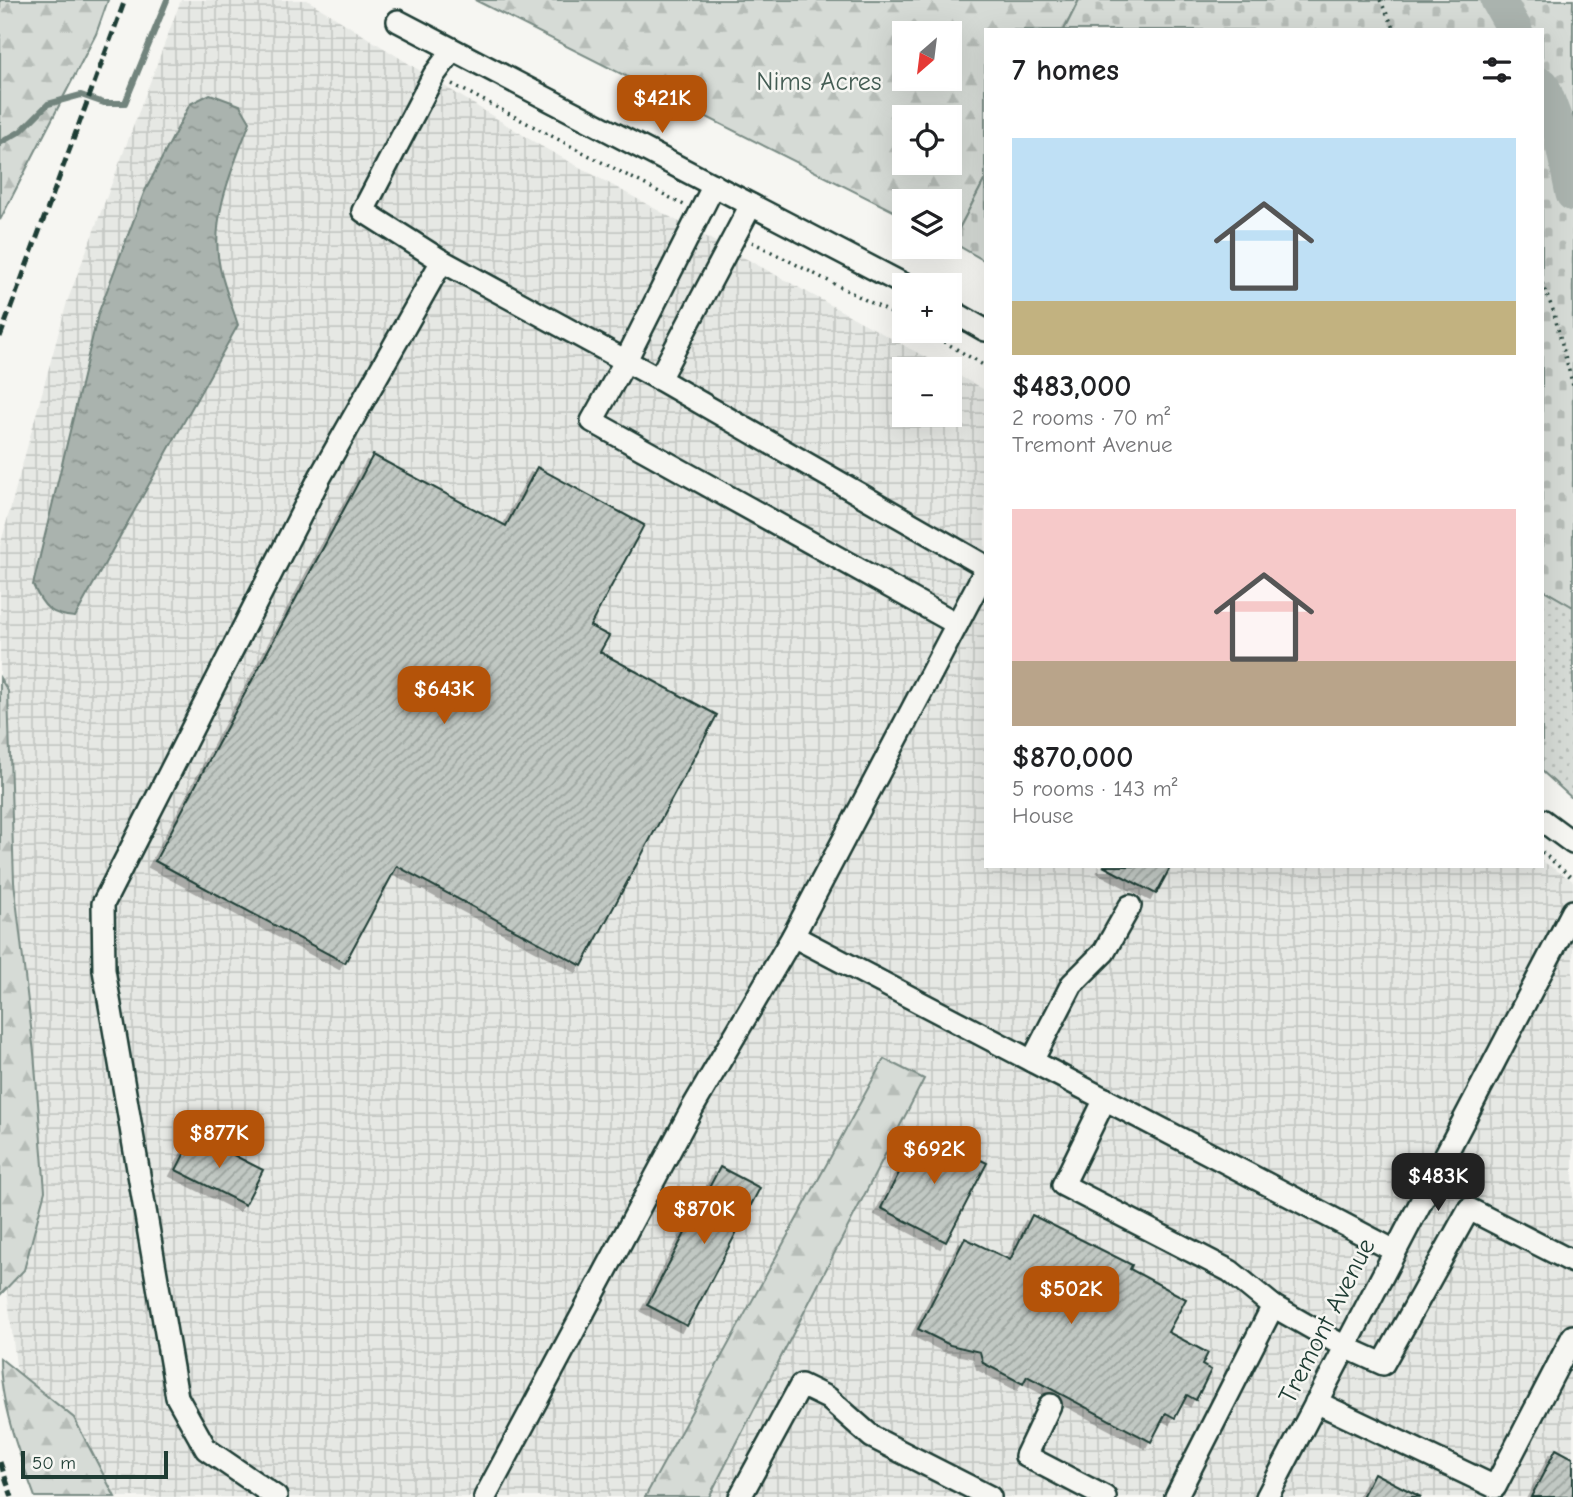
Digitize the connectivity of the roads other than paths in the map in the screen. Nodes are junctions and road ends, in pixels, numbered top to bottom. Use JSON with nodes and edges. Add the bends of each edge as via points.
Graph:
{"nodes":[{"id":1,"x":398,"y":21,"type":"dead end"},
{"id":2,"x":453,"y":51,"type":"junction"},
{"id":3,"x":714,"y":185,"type":"junction"},
{"id":4,"x":751,"y":205,"type":"junction"},
{"id":5,"x":443,"y":261,"type":"junction"},
{"id":6,"x":892,"y":278,"type":"edge"},
{"id":7,"x":962,"y":317,"type":"edge"},
{"id":8,"x":984,"y":329,"type":"edge"},
{"id":9,"x":625,"y":362,"type":"junction"},
{"id":10,"x":659,"y":379,"type":"junction"},
{"id":11,"x":984,"y":568,"type":"edge"},
{"id":12,"x":984,"y":571,"type":"edge"},
{"id":13,"x":957,"y":624,"type":"junction"},
{"id":14,"x":1544,"y":821,"type":"edge"},
{"id":15,"x":1573,"y":843,"type":"edge"},
{"id":16,"x":1130,"y":905,"type":"dead end"},
{"id":17,"x":1573,"y":911,"type":"edge"},
{"id":18,"x":793,"y":936,"type":"junction"},
{"id":19,"x":1032,"y":1062,"type":"junction"},
{"id":20,"x":1105,"y":1099,"type":"junction"},
{"id":21,"x":1395,"y":1251,"type":"junction"},
{"id":22,"x":1573,"y":1262,"type":"edge"},
{"id":23,"x":1273,"y":1306,"type":"junction"},
{"id":24,"x":1573,"y":1336,"type":"edge"},
{"id":25,"x":1345,"y":1347,"type":"junction"},
{"id":26,"x":1316,"y":1402,"type":"junction"},
{"id":27,"x":1050,"y":1405,"type":"dead end"},
{"id":28,"x":276,"y":1497,"type":"edge"},
{"id":29,"x":485,"y":1497,"type":"edge"},
{"id":30,"x":740,"y":1497,"type":"edge"},
{"id":31,"x":990,"y":1497,"type":"edge"},
{"id":32,"x":1105,"y":1497,"type":"edge"},
{"id":33,"x":1177,"y":1497,"type":"edge"},
{"id":34,"x":1267,"y":1497,"type":"edge"}],
"edges":[{"from":1,"to":2,"type":"street"},
{"from":2,"to":3,"type":"street"},
{"from":2,"to":5,"type":"street","via":[[434,75],[363,211]]},
{"from":3,"to":4,"type":"street"},
{"from":3,"to":9,"type":"street"},
{"from":4,"to":6,"type":"street"},
{"from":4,"to":10,"type":"street"},
{"from":5,"to":9,"type":"street"},
{"from":5,"to":28,"type":"street","via":[[320,477],[103,904],[104,970],[177,1397],[206,1449]]},
{"from":7,"to":8,"type":"street"},
{"from":9,"to":10,"type":"street"},
{"from":9,"to":13,"type":"street","via":[[592,421]]},
{"from":10,"to":11,"type":"street"},
{"from":12,"to":13,"type":"street"},
{"from":13,"to":18,"type":"street"},
{"from":14,"to":15,"type":"street"},
{"from":16,"to":19,"type":"street","via":[[1104,952],[1072,984]]},
{"from":17,"to":21,"type":"street","name":"Tremont Avenue"},
{"from":18,"to":19,"type":"street"},
{"from":18,"to":29,"type":"street","via":[[692,1107]]},
{"from":19,"to":20,"type":"street"},
{"from":20,"to":21,"type":"street"},
{"from":20,"to":23,"type":"street","via":[[1063,1185],[1230,1271]]},
{"from":21,"to":25,"type":"street","name":"Tremont Avenue"},
{"from":22,"to":25,"type":"street","via":[[1468,1209],[1383,1364]]},
{"from":23,"to":25,"type":"street"},
{"from":23,"to":33,"type":"street"},
{"from":24,"to":26,"type":"street","via":[[1495,1487]]},
{"from":25,"to":26,"type":"street","name":"Tremont Avenue"},
{"from":26,"to":34,"type":"street","name":"Tremont Avenue"},
{"from":27,"to":32,"type":"street","via":[[1026,1456]]},
{"from":30,"to":31,"type":"street","via":[[801,1385],[828,1398],[873,1437]]}]}
